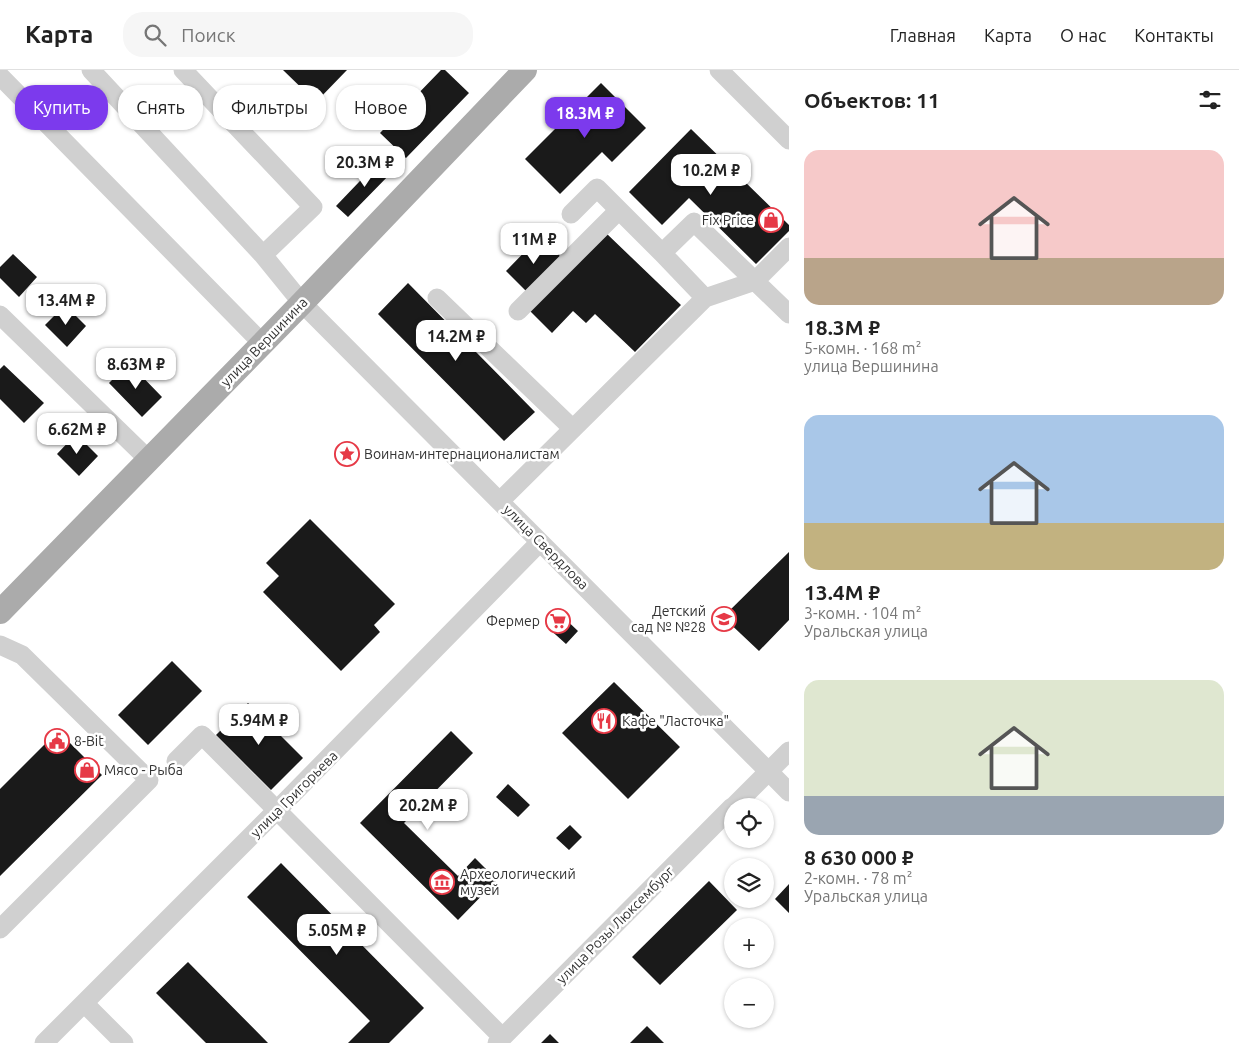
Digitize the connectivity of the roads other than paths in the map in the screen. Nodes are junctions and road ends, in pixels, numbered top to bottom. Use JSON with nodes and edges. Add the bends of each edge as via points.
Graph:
{"nodes":[{"id":1,"x":91,"y":70,"type":"edge"},
{"id":2,"x":183,"y":70,"type":"edge"},
{"id":3,"x":525,"y":70,"type":"edge"},
{"id":4,"x":719,"y":70,"type":"edge"},
{"id":5,"x":0,"y":76,"type":"edge"},
{"id":6,"x":789,"y":140,"type":"edge"},
{"id":7,"x":619,"y":210,"type":"junction"},
{"id":8,"x":571,"y":214,"type":"dead end"},
{"id":9,"x":789,"y":247,"type":"edge"},
{"id":10,"x":662,"y":253,"type":"junction"},
{"id":11,"x":263,"y":255,"type":"junction"},
{"id":12,"x":756,"y":281,"type":"junction"},
{"id":13,"x":437,"y":298,"type":"dead end"},
{"id":14,"x":705,"y":298,"type":"junction"},
{"id":15,"x":302,"y":303,"type":"junction"},
{"id":16,"x":518,"y":311,"type":"dead end"},
{"id":17,"x":789,"y":314,"type":"edge"},
{"id":18,"x":0,"y":315,"type":"edge"},
{"id":19,"x":262,"y":343,"type":"junction"},
{"id":20,"x":573,"y":429,"type":"junction"},
{"id":21,"x":149,"y":460,"type":"junction"},
{"id":22,"x":500,"y":502,"type":"junction"},
{"id":23,"x":540,"y":542,"type":"junction"},
{"id":24,"x":0,"y":612,"type":"edge"},
{"id":25,"x":0,"y":645,"type":"edge"},
{"id":26,"x":789,"y":751,"type":"edge"},
{"id":27,"x":176,"y":761,"type":"dead end"},
{"id":28,"x":768,"y":772,"type":"junction"},
{"id":29,"x":789,"y":792,"type":"edge"},
{"id":30,"x":742,"y":798,"type":"edge"},
{"id":31,"x":277,"y":810,"type":"junction"},
{"id":32,"x":724,"y":816,"type":"edge"},
{"id":33,"x":0,"y":929,"type":"edge"},
{"id":34,"x":84,"y":1003,"type":"junction"},
{"id":35,"x":500,"y":1040,"type":"edge"},
{"id":36,"x":44,"y":1043,"type":"edge"},
{"id":37,"x":124,"y":1043,"type":"edge"}],
"edges":[{"from":1,"to":11,"type":"street","name":"улица Свердлова"},
{"from":2,"to":11,"type":"street","via":[[312,207]]},
{"from":3,"to":15,"type":"main road","name":"улица Вершинина"},
{"from":4,"to":6,"type":"street"},
{"from":5,"to":19,"type":"street"},
{"from":7,"to":8,"type":"street","via":[[597,188]]},
{"from":7,"to":10,"type":"street"},
{"from":7,"to":16,"type":"street"},
{"from":9,"to":12,"type":"street"},
{"from":10,"to":12,"type":"street","via":[[694,222]]},
{"from":10,"to":14,"type":"street"},
{"from":11,"to":15,"type":"street","name":"улица Свердлова"},
{"from":12,"to":14,"type":"street"},
{"from":12,"to":17,"type":"street"},
{"from":13,"to":20,"type":"street"},
{"from":14,"to":20,"type":"street"},
{"from":15,"to":19,"type":"main road","name":"улица Вершинина"},
{"from":15,"to":22,"type":"street","name":"улица Свердлова"},
{"from":18,"to":21,"type":"street"},
{"from":19,"to":21,"type":"main road","name":"улица Вершинина"},
{"from":20,"to":22,"type":"street"},
{"from":21,"to":24,"type":"main road","name":"улица Вершинина"},
{"from":22,"to":23,"type":"street","name":"улица Свердлова"},
{"from":23,"to":28,"type":"street","name":"улица Свердлова"},
{"from":23,"to":31,"type":"street","name":"улица Григорьева"},
{"from":25,"to":33,"type":"street","via":[[22,655],[149,780]]},
{"from":26,"to":28,"type":"street","name":"улица Розы Люксембург"},
{"from":27,"to":31,"type":"street","via":[[202,735]]},
{"from":28,"to":29,"type":"street","name":"улица Свердлова"},
{"from":28,"to":30,"type":"street","name":"улица Розы Люксембург"},
{"from":31,"to":34,"type":"street","name":"улица Григорьева"},
{"from":31,"to":35,"type":"street"},
{"from":32,"to":35,"type":"street","name":"улица Розы Люксембург"},
{"from":34,"to":36,"type":"street","name":"улица Григорьева"},
{"from":34,"to":37,"type":"street"}]}
